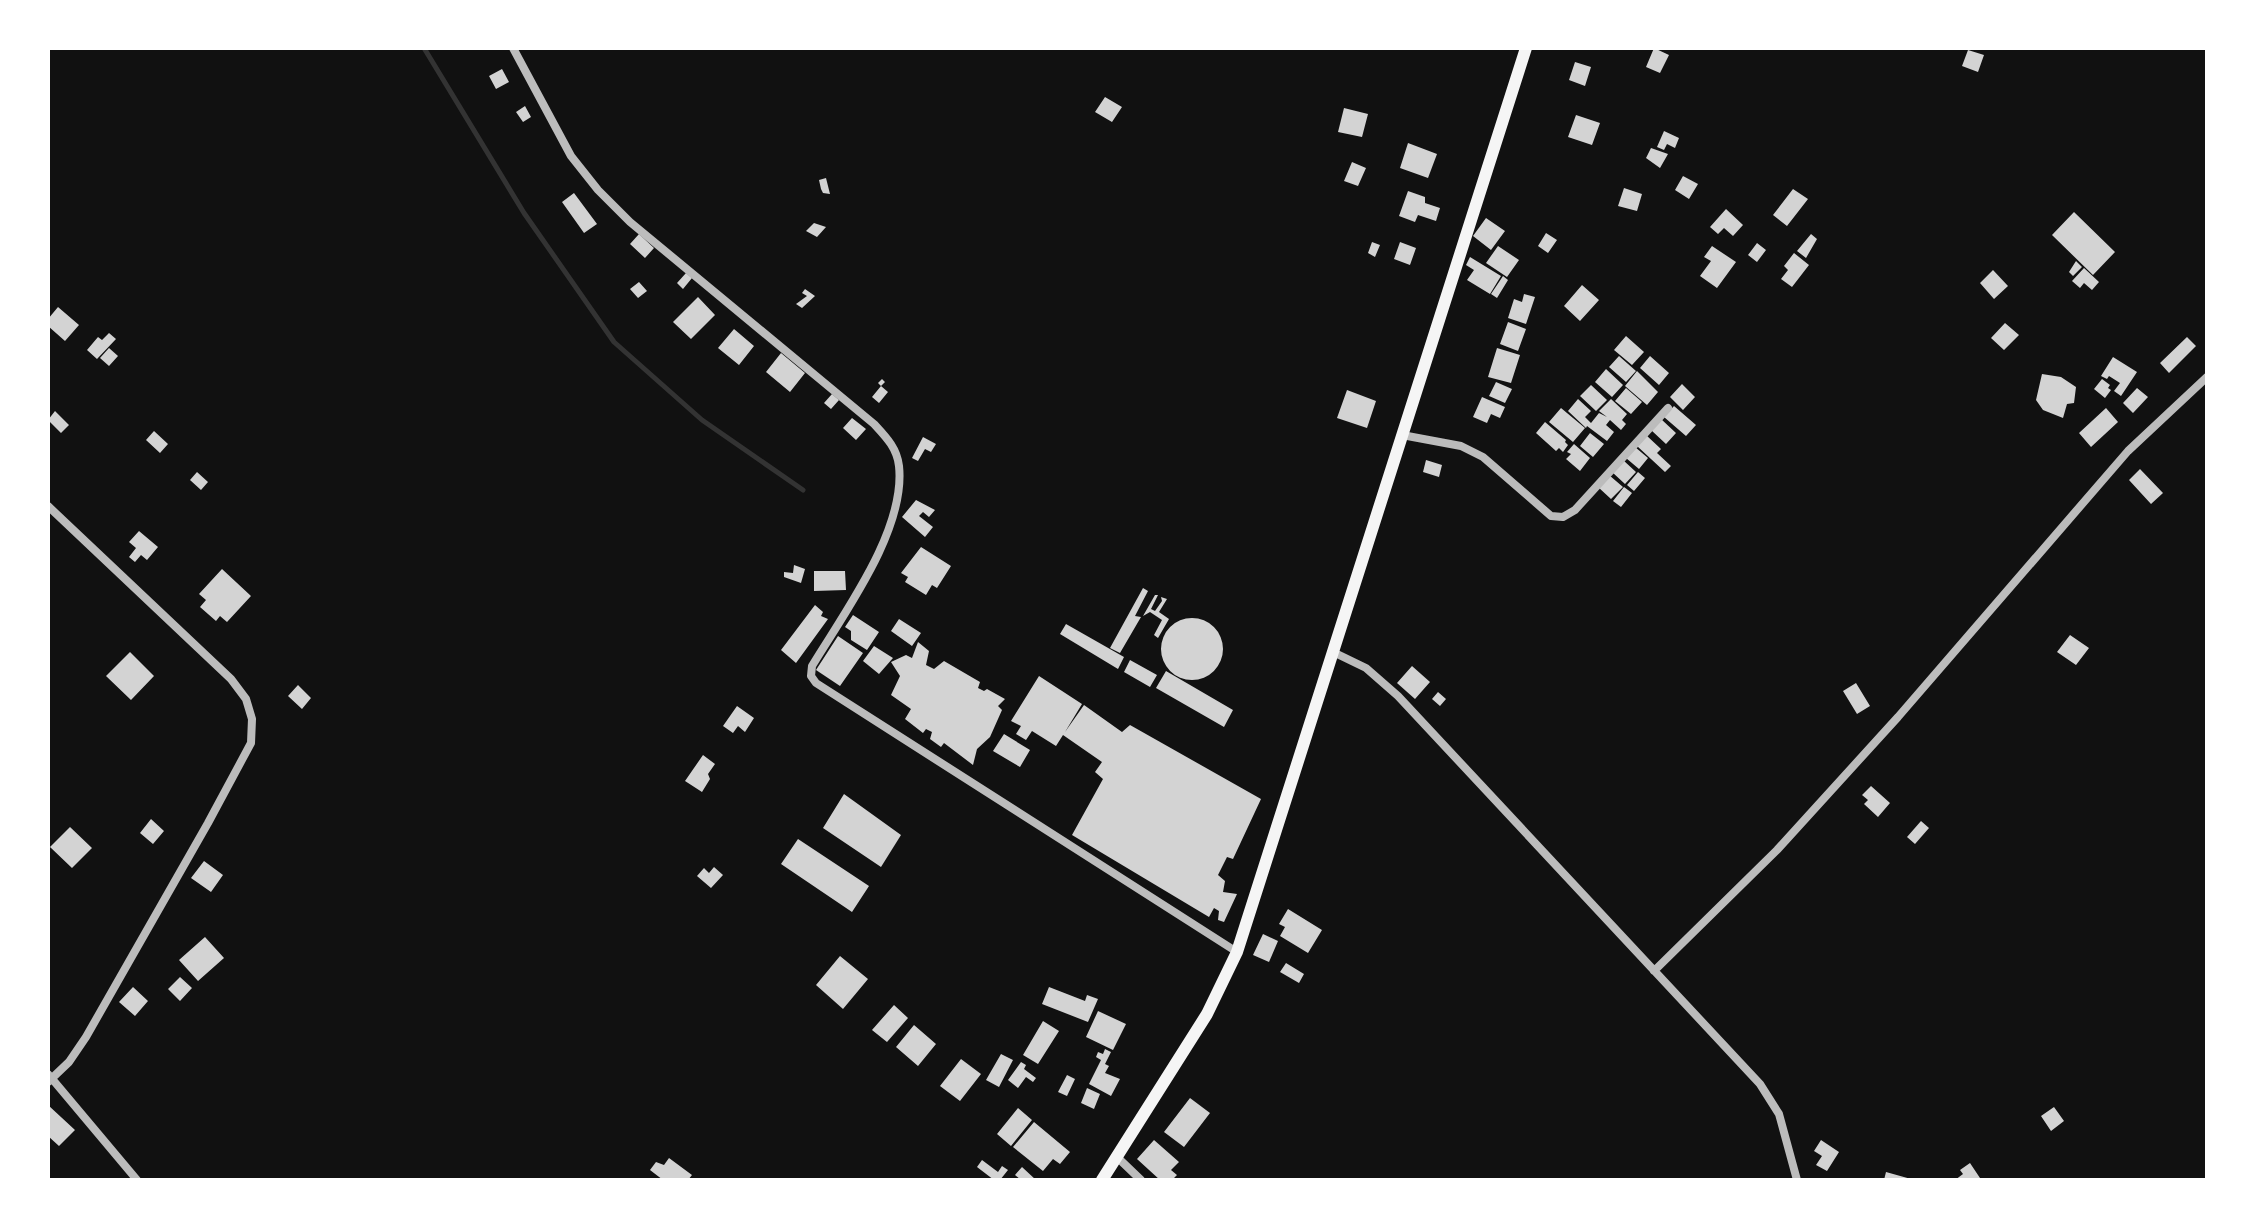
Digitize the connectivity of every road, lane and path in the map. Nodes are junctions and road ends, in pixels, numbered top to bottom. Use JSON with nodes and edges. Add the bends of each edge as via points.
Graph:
{"nodes":[{"id":1,"x":513,"y":48,"type":"edge"},
{"id":2,"x":1526,"y":48,"type":"edge"},
{"id":3,"x":2207,"y":377,"type":"edge"},
{"id":4,"x":1668,"y":408,"type":"dead end"},
{"id":5,"x":1402,"y":435,"type":"junction"},
{"id":6,"x":48,"y":506,"type":"edge"},
{"id":7,"x":1333,"y":652,"type":"junction"},
{"id":8,"x":1237,"y":952,"type":"junction"},
{"id":9,"x":1654,"y":971,"type":"junction"},
{"id":10,"x":49,"y":1078,"type":"edge"},
{"id":11,"x":1117,"y":1157,"type":"junction"},
{"id":12,"x":137,"y":1180,"type":"edge"},
{"id":13,"x":1102,"y":1180,"type":"edge"},
{"id":14,"x":1141,"y":1180,"type":"edge"},
{"id":15,"x":1797,"y":1180,"type":"edge"}],
"edges":[{"from":1,"to":8,"type":"street","via":[[571,156],[598,190],[892,443],[899,465],[898,491],[888,537],[812,666],[816,683]]},
{"from":2,"to":5,"type":"main road"},
{"from":3,"to":9,"type":"street","via":[[2128,451],[1777,850]]},
{"from":4,"to":5,"type":"street","via":[[1563,517],[1539,508],[1503,474],[1461,446]]},
{"from":5,"to":7,"type":"main road"},
{"from":6,"to":10,"type":"street","via":[[231,679],[252,719],[251,743],[208,823],[86,1037],[69,1062]]},
{"from":7,"to":8,"type":"main road"},
{"from":7,"to":9,"type":"street","via":[[1366,668],[1398,696]]},
{"from":8,"to":11,"type":"main road","via":[[1207,1014]]},
{"from":9,"to":15,"type":"street","via":[[1760,1084],[1779,1114]]},
{"from":10,"to":12,"type":"street"},
{"from":11,"to":13,"type":"main road"},
{"from":11,"to":14,"type":"street"}]}
